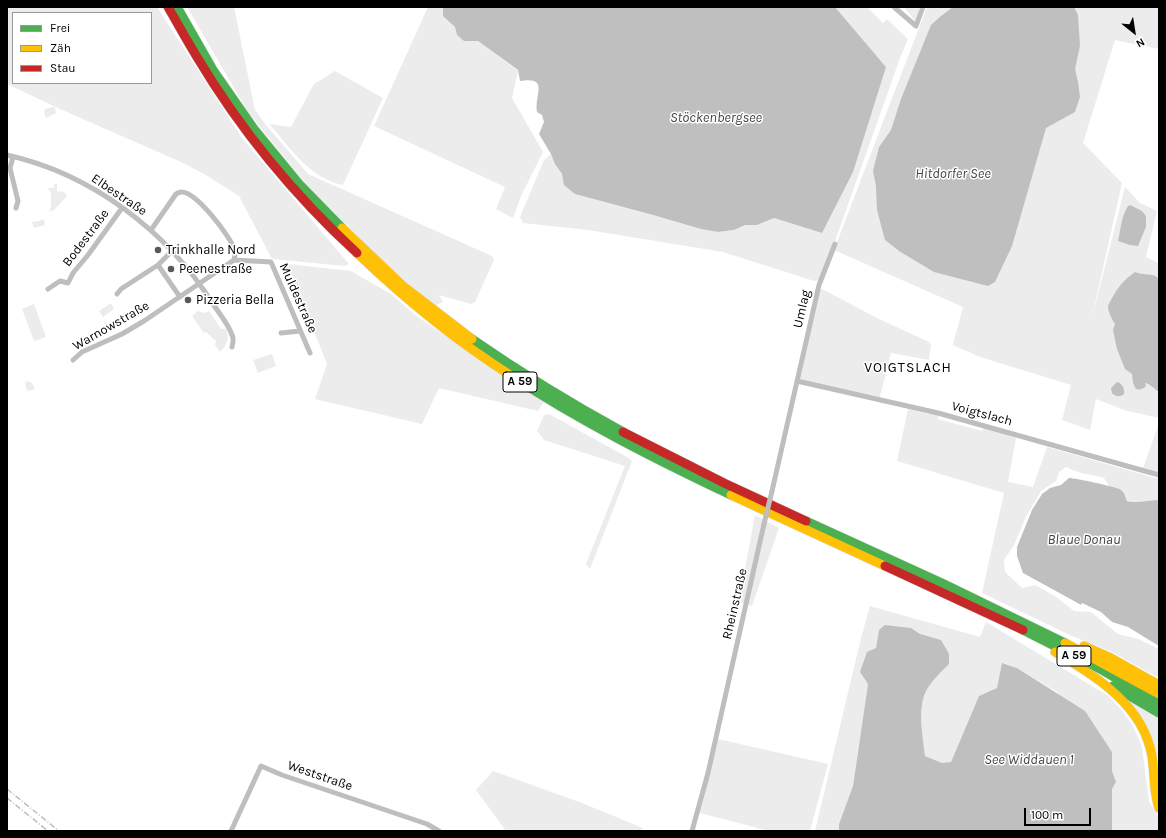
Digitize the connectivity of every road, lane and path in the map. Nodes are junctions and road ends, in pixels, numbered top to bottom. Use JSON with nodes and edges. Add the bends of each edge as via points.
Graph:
{"nodes":[{"id":1,"x":168,"y":7,"type":"edge"},
{"id":2,"x":177,"y":7,"type":"edge"},
{"id":3,"x":894,"y":7,"type":"edge"},
{"id":4,"x":923,"y":7,"type":"edge"},
{"id":5,"x":7,"y":155,"type":"edge"},
{"id":6,"x":13,"y":157,"type":"junction"},
{"id":7,"x":16,"y":208,"type":"dead end"},
{"id":8,"x":122,"y":208,"type":"junction"},
{"id":9,"x":151,"y":230,"type":"junction"},
{"id":10,"x":835,"y":244,"type":"dead end"},
{"id":11,"x":172,"y":251,"type":"junction"},
{"id":12,"x":234,"y":260,"type":"junction"},
{"id":13,"x":158,"y":265,"type":"junction"},
{"id":14,"x":199,"y":284,"type":"junction"},
{"id":15,"x":48,"y":289,"type":"dead end"},
{"id":16,"x":117,"y":294,"type":"dead end"},
{"id":17,"x":180,"y":296,"type":"junction"},
{"id":18,"x":300,"y":330,"type":"junction"},
{"id":19,"x":281,"y":333,"type":"dead end"},
{"id":20,"x":232,"y":347,"type":"dead end"},
{"id":21,"x":310,"y":354,"type":"dead end"},
{"id":22,"x":73,"y":360,"type":"dead end"},
{"id":23,"x":797,"y":381,"type":"junction"},
{"id":24,"x":1159,"y":475,"type":"edge"},
{"id":25,"x":988,"y":609,"type":"junction"},
{"id":26,"x":1094,"y":676,"type":"junction"},
{"id":27,"x":1145,"y":677,"type":"junction"},
{"id":28,"x":1159,"y":680,"type":"edge"},
{"id":29,"x":1159,"y":685,"type":"edge"},
{"id":30,"x":1159,"y":694,"type":"edge"},
{"id":31,"x":1159,"y":703,"type":"edge"},
{"id":32,"x":1159,"y":713,"type":"edge"},
{"id":33,"x":1159,"y":808,"type":"edge"},
{"id":34,"x":231,"y":831,"type":"edge"},
{"id":35,"x":439,"y":831,"type":"edge"},
{"id":36,"x":692,"y":831,"type":"edge"}],
"edges":[{"from":1,"to":25,"type":"highway","number":"A 59","via":[[225,101],[282,175],[365,262],[452,335],[548,399],[643,452]]},
{"from":2,"to":25,"type":"highway","number":"A 59","via":[[233,98],[317,203],[373,260],[452,325],[532,380],[632,437]]},
{"from":3,"to":4,"type":"street","via":[[916,26]]},
{"from":5,"to":6,"type":"street","name":"Elbestraße"},
{"from":6,"to":7,"type":"street","via":[[10,168],[18,201]]},
{"from":6,"to":8,"type":"street","name":"Elbestraße","via":[[39,164],[72,178]]},
{"from":8,"to":9,"type":"street","name":"Elbestraße"},
{"from":8,"to":15,"type":"street","name":"Bodestraße","via":[[68,283],[60,281]]},
{"from":9,"to":11,"type":"street","name":"Elbestraße"},
{"from":9,"to":12,"type":"street","via":[[176,194],[183,192],[204,207],[222,229],[234,249]]},
{"from":10,"to":23,"type":"street","name":"Umlag","via":[[819,285]]},
{"from":11,"to":13,"type":"street"},
{"from":11,"to":14,"type":"street","name":"Elbestraße"},
{"from":12,"to":14,"type":"street"},
{"from":12,"to":18,"type":"street","name":"Muldestraße","via":[[271,262]]},
{"from":13,"to":16,"type":"street","via":[[121,288]]},
{"from":13,"to":17,"type":"street"},
{"from":14,"to":17,"type":"street","name":"Warnowstraße"},
{"from":14,"to":20,"type":"street","via":[[233,336]]},
{"from":17,"to":22,"type":"street","name":"Warnowstraße","via":[[133,328],[82,352]]},
{"from":18,"to":19,"type":"street"},
{"from":18,"to":21,"type":"street","name":"Muldestraße"},
{"from":23,"to":24,"type":"street","name":"Voigtslach","via":[[915,407]]},
{"from":23,"to":36,"type":"street","name":"Rheinstraße","bridge":true,"via":[[708,773]]},
{"from":25,"to":26,"type":"highway"},
{"from":25,"to":27,"type":"highway","via":[[1024,617]]},
{"from":25,"to":30,"type":"highway","number":"A 59","via":[[1086,654]]},
{"from":25,"to":31,"type":"highway","number":"A 59"},
{"from":26,"to":32,"type":"highway"},
{"from":26,"to":33,"type":"highway","via":[[1122,699],[1144,730],[1152,757],[1154,790]]},
{"from":27,"to":28,"type":"highway"},
{"from":27,"to":29,"type":"highway"},
{"from":34,"to":35,"type":"street","name":"Weststraße","via":[[261,766],[428,824]]}]}
